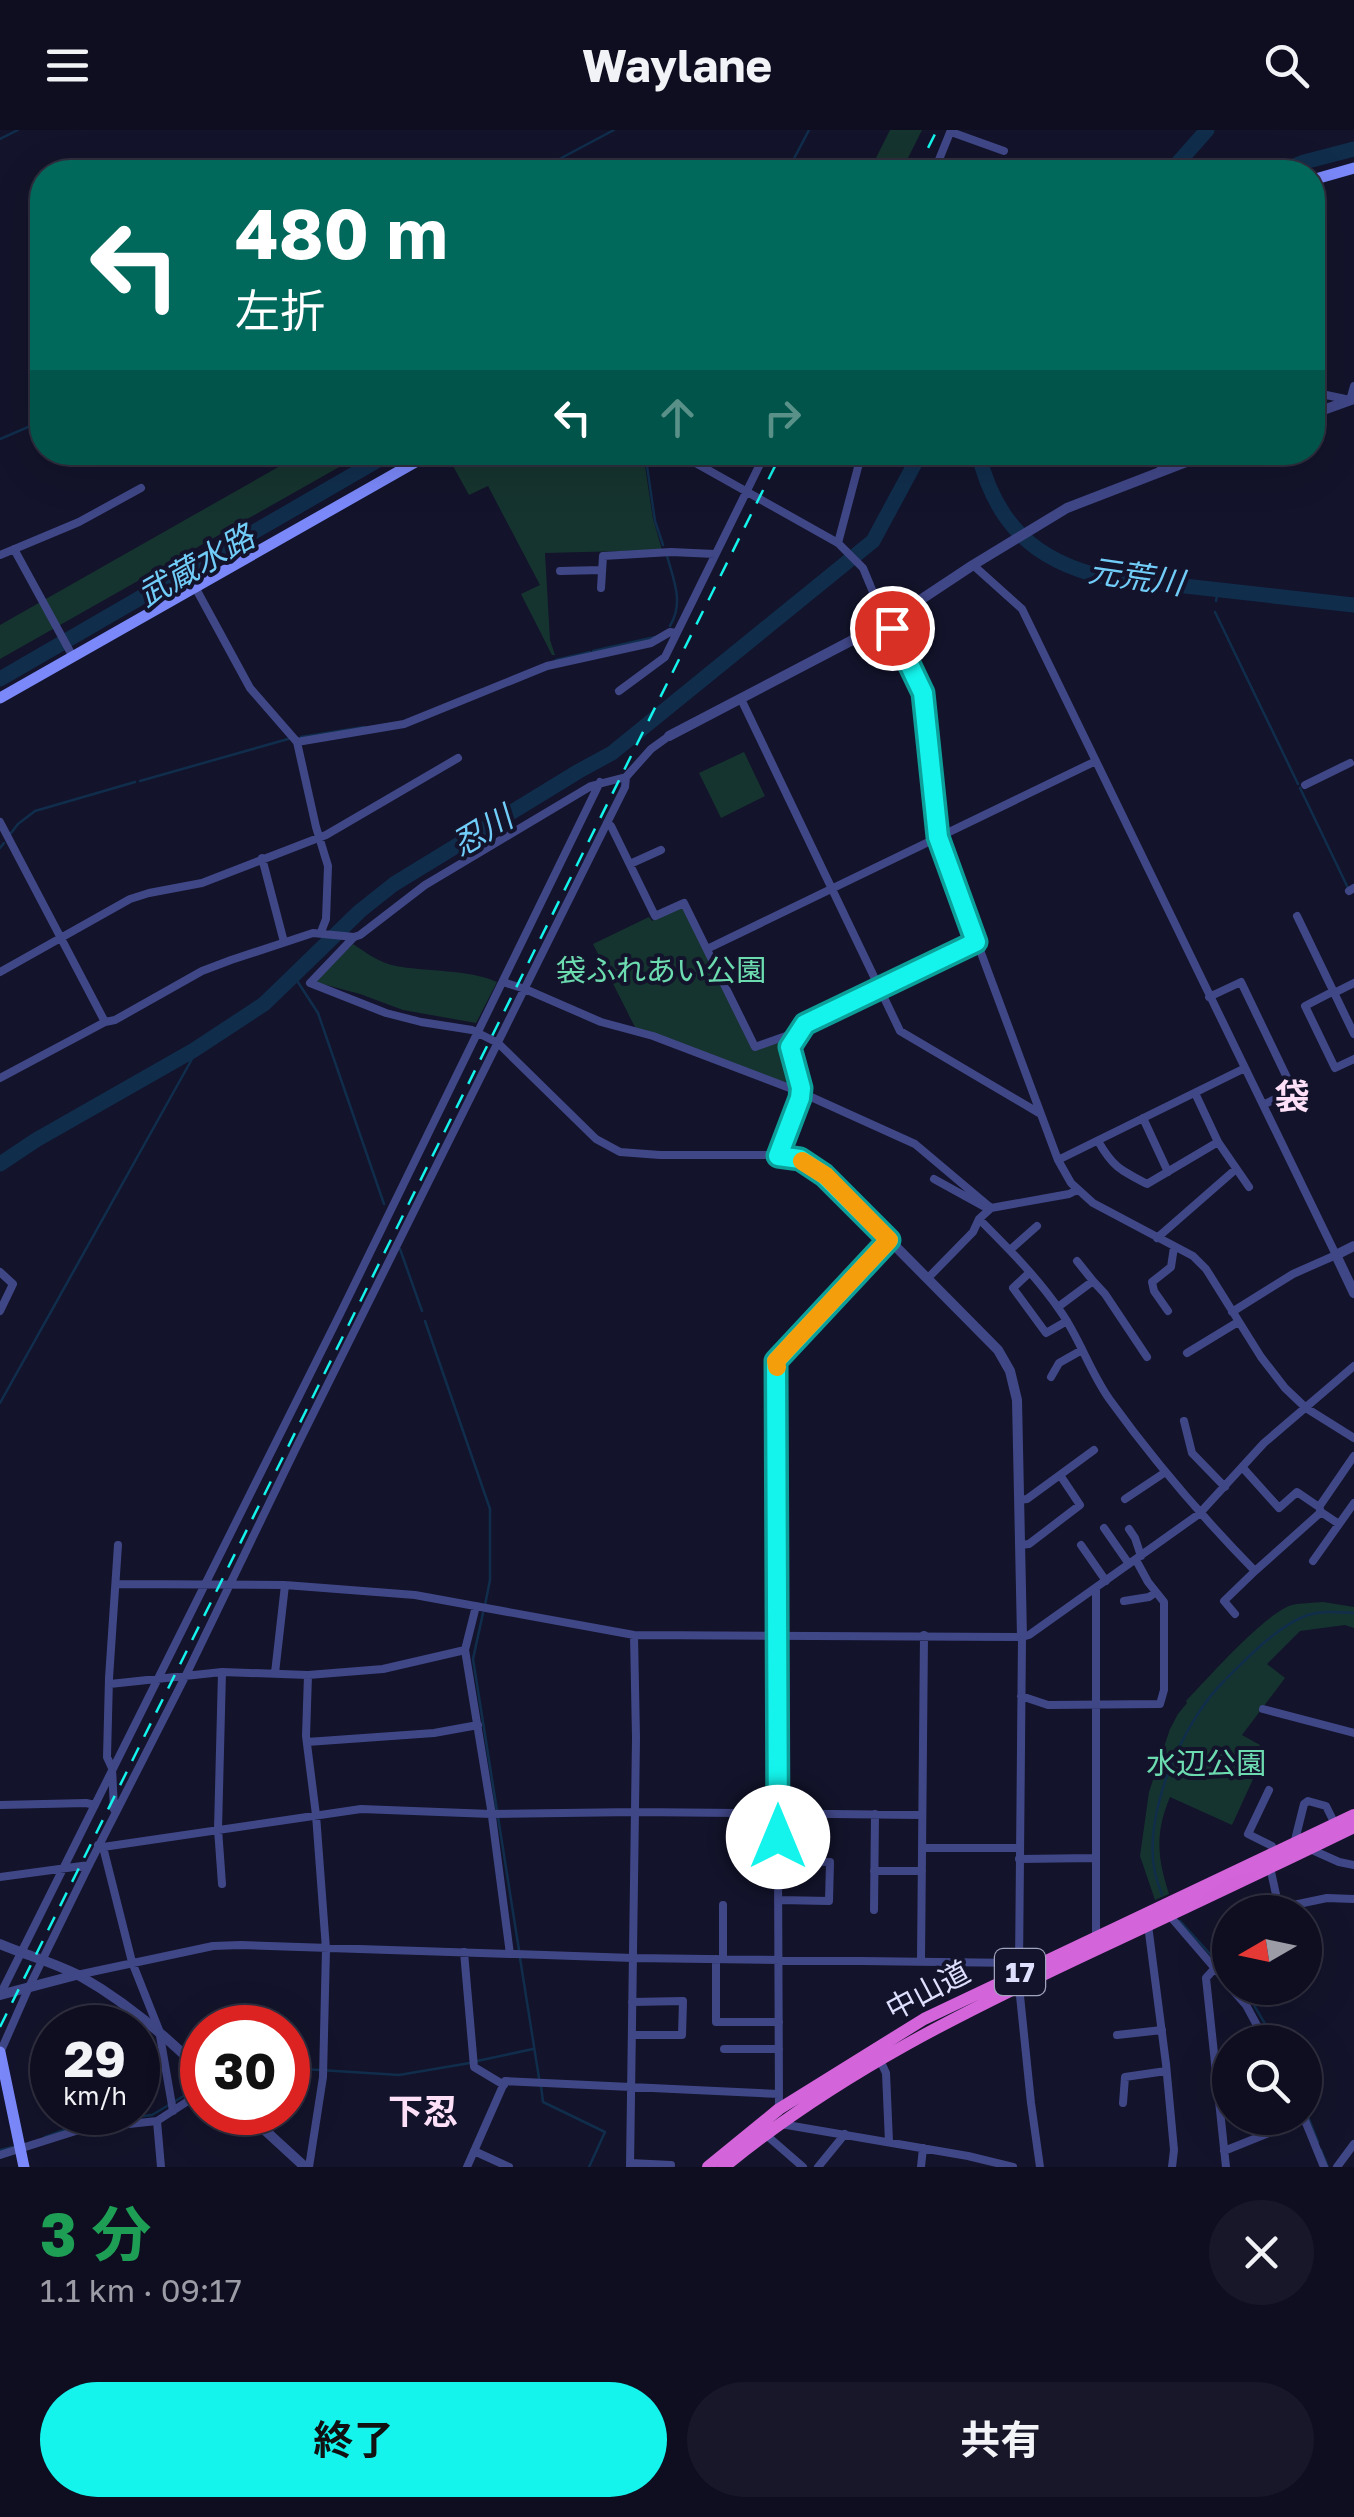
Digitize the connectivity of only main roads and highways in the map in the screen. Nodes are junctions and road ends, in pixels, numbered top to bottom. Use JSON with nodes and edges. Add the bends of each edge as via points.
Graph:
{"nodes":[{"id":1,"x":1354,"y":168,"type":"edge"},
{"id":2,"x":1325,"y":176,"type":"edge"},
{"id":3,"x":410,"y":465,"type":"edge"},
{"id":4,"x":0,"y":698,"type":"edge"},
{"id":5,"x":1354,"y":1815,"type":"edge"},
{"id":6,"x":1354,"y":1827,"type":"edge"},
{"id":7,"x":1019,"y":1974,"type":"junction"},
{"id":8,"x":0,"y":2052,"type":"edge"},
{"id":9,"x":780,"y":2108,"type":"junction"},
{"id":10,"x":24,"y":2167,"type":"edge"},
{"id":11,"x":708,"y":2167,"type":"edge"},
{"id":12,"x":724,"y":2167,"type":"edge"}],
"edges":[{"from":1,"to":2,"type":"main road"},
{"from":3,"to":4,"type":"main road"},
{"from":5,"to":7,"type":"highway","name":"中山道","number":"17"},
{"from":6,"to":7,"type":"highway","name":"中山道","number":"17","via":[[1148,1925]]},
{"from":7,"to":9,"type":"highway","name":"中山道","number":"17"},
{"from":7,"to":9,"type":"highway","name":"中山道","number":"17","via":[[924,2019]]},
{"from":8,"to":10,"type":"main road"},
{"from":9,"to":11,"type":"highway","name":"中山道","number":"17"},
{"from":9,"to":12,"type":"highway","name":"中山道","number":"17","via":[[765,2134]]}]}
